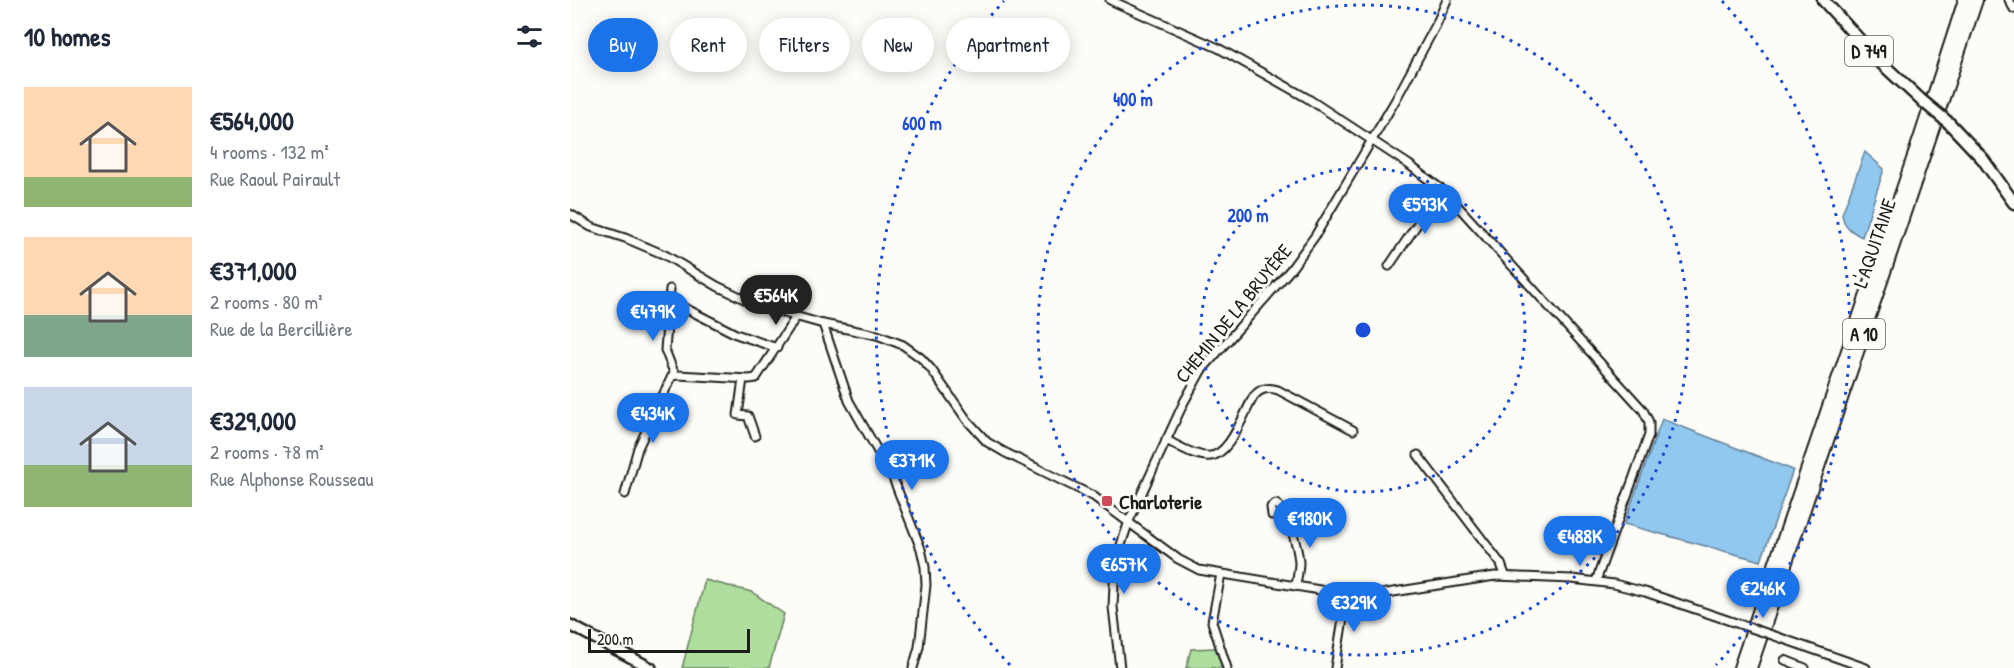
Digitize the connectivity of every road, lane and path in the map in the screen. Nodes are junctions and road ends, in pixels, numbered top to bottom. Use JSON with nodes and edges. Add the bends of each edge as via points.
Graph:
{"nodes":[{"id":1,"x":1110,"y":0,"type":"edge"},
{"id":2,"x":1447,"y":0,"type":"edge"},
{"id":3,"x":1823,"y":0,"type":"edge"},
{"id":4,"x":1965,"y":0,"type":"edge"},
{"id":5,"x":1976,"y":0,"type":"edge"},
{"id":6,"x":2009,"y":0,"type":"edge"},
{"id":7,"x":2014,"y":9,"type":"edge"},
{"id":8,"x":1373,"y":140,"type":"junction"},
{"id":9,"x":1441,"y":189,"type":"junction"},
{"id":10,"x":2014,"y":203,"type":"edge"},
{"id":11,"x":570,"y":214,"type":"edge"},
{"id":12,"x":1389,"y":266,"type":"dead end"},
{"id":13,"x":670,"y":290,"type":"dead end"},
{"id":14,"x":669,"y":303,"type":"junction"},
{"id":15,"x":796,"y":317,"type":"junction"},
{"id":16,"x":823,"y":324,"type":"junction"},
{"id":17,"x":777,"y":348,"type":"junction"},
{"id":18,"x":675,"y":375,"type":"junction"},
{"id":19,"x":743,"y":379,"type":"junction"},
{"id":20,"x":1353,"y":430,"type":"dead end"},
{"id":21,"x":755,"y":436,"type":"dead end"},
{"id":22,"x":1166,"y":440,"type":"junction"},
{"id":23,"x":1418,"y":455,"type":"dead end"},
{"id":24,"x":625,"y":494,"type":"dead end"},
{"id":25,"x":1286,"y":516,"type":"dead end"},
{"id":26,"x":1129,"y":521,"type":"junction"},
{"id":27,"x":1221,"y":574,"type":"junction"},
{"id":28,"x":1505,"y":575,"type":"junction"},
{"id":29,"x":1596,"y":581,"type":"junction"},
{"id":30,"x":1296,"y":586,"type":"junction"},
{"id":31,"x":1347,"y":594,"type":"junction"},
{"id":32,"x":570,"y":625,"type":"edge"},
{"id":33,"x":1785,"y":660,"type":"dead end"},
{"id":34,"x":651,"y":668,"type":"edge"},
{"id":35,"x":913,"y":668,"type":"edge"},
{"id":36,"x":1120,"y":668,"type":"edge"},
{"id":37,"x":1227,"y":668,"type":"edge"},
{"id":38,"x":1335,"y":668,"type":"edge"},
{"id":39,"x":1740,"y":668,"type":"edge"},
{"id":40,"x":1750,"y":668,"type":"edge"},
{"id":41,"x":1805,"y":668,"type":"edge"},
{"id":42,"x":1866,"y":668,"type":"edge"}],
"edges":[{"from":1,"to":8,"type":"street","via":[[1239,58]]},
{"from":2,"to":8,"type":"street","name":"CHEMIN DE LA BRUYÈRE"},
{"from":3,"to":10,"type":"main road","number":"D 749","bridge":true,"via":[[1878,60],[1982,158]]},
{"from":4,"to":39,"type":"highway","name":"L'AQUITAINE","number":"A 10"},
{"from":5,"to":40,"type":"highway","name":"L'AQUITAINE","number":"A 10"},
{"from":6,"to":7,"type":"street"},
{"from":8,"to":9,"type":"street"},
{"from":8,"to":22,"type":"street","name":"CHEMIN DE LA BRUYÈRE","via":[[1304,253],[1198,376]]},
{"from":9,"to":12,"type":"street"},
{"from":9,"to":29,"type":"street","via":[[1647,416],[1649,435]]},
{"from":11,"to":15,"type":"street","via":[[591,227],[665,255],[747,301]]},
{"from":13,"to":14,"type":"street"},
{"from":14,"to":17,"type":"street","via":[[744,338]]},
{"from":14,"to":18,"type":"street","via":[[665,350]]},
{"from":15,"to":16,"type":"street"},
{"from":15,"to":17,"type":"street"},
{"from":16,"to":26,"type":"street","via":[[877,335],[903,345],[931,369],[987,442],[1086,492]]},
{"from":16,"to":35,"type":"street","via":[[849,401],[893,478],[924,558],[924,603]]},
{"from":17,"to":19,"type":"street","via":[[759,376]]},
{"from":18,"to":19,"type":"street"},
{"from":18,"to":24,"type":"street","via":[[665,388],[638,448]]},
{"from":19,"to":21,"type":"street","via":[[738,415],[748,416]]},
{"from":20,"to":22,"type":"street","via":[[1269,388],[1254,396],[1226,448],[1217,455],[1198,455]]},
{"from":22,"to":26,"type":"street","name":"CHEMIN DE LA BRUYÈRE"},
{"from":23,"to":28,"type":"street","via":[[1501,564]]},
{"from":25,"to":30,"type":"street","via":[[1298,553]]},
{"from":26,"to":27,"type":"street","via":[[1185,563]]},
{"from":26,"to":36,"type":"street","name":"CHEMIN DE LA BRUYÈRE","via":[[1113,585]]},
{"from":27,"to":30,"type":"street"},
{"from":27,"to":37,"type":"street","via":[[1212,622]]},
{"from":28,"to":29,"type":"street"},
{"from":28,"to":31,"type":"street","via":[[1379,595]]},
{"from":29,"to":42,"type":"street","bridge":true,"via":[[1645,592]]},
{"from":30,"to":31,"type":"street"},
{"from":31,"to":38,"type":"street"},
{"from":32,"to":34,"type":"main road"},
{"from":33,"to":41,"type":"street"}]}
